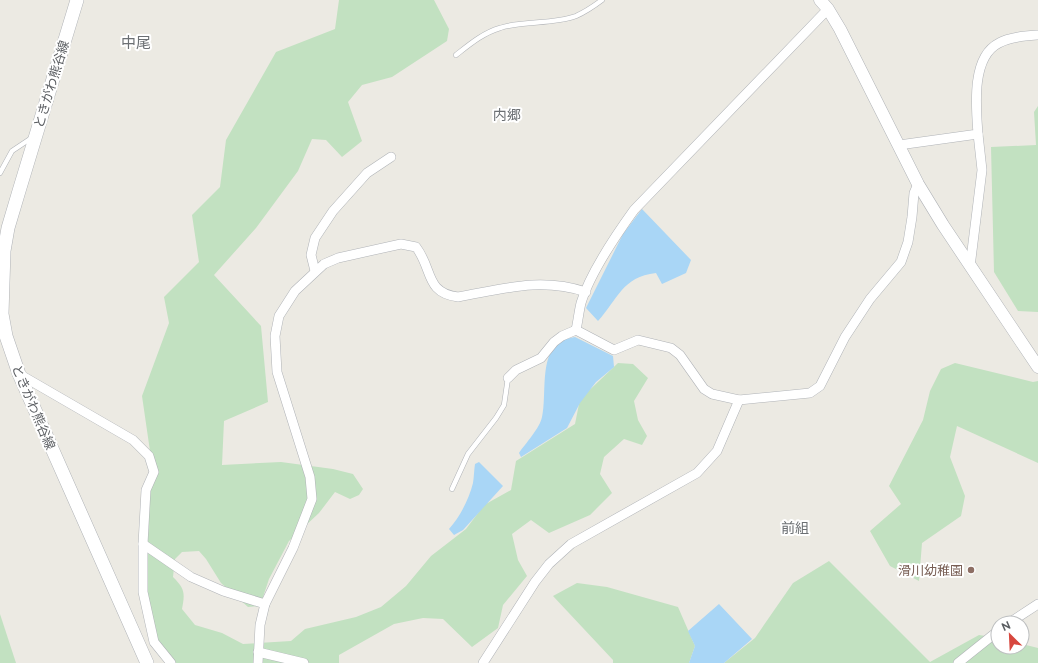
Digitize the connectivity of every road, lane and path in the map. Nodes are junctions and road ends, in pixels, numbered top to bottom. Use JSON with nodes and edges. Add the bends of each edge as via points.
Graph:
{"nodes":[{"id":1,"x":77,"y":0,"type":"edge"},
{"id":2,"x":602,"y":0,"type":"edge"},
{"id":3,"x":820,"y":0,"type":"edge"},
{"id":4,"x":828,"y":9,"type":"junction"},
{"id":5,"x":1038,"y":35,"type":"edge"},
{"id":6,"x":456,"y":55,"type":"dead end"},
{"id":7,"x":978,"y":134,"type":"junction"},
{"id":8,"x":36,"y":135,"type":"junction"},
{"id":9,"x":899,"y":145,"type":"junction"},
{"id":10,"x":391,"y":157,"type":"dead end"},
{"id":11,"x":0,"y":173,"type":"edge"},
{"id":12,"x":918,"y":184,"type":"junction"},
{"id":13,"x":970,"y":267,"type":"junction"},
{"id":14,"x":315,"y":271,"type":"junction"},
{"id":15,"x":586,"y":292,"type":"junction"},
{"id":16,"x":1,"y":314,"type":"edge"},
{"id":17,"x":576,"y":330,"type":"junction"},
{"id":18,"x":1038,"y":367,"type":"edge"},
{"id":19,"x":19,"y":374,"type":"junction"},
{"id":20,"x":508,"y":378,"type":"joint"},
{"id":21,"x":739,"y":400,"type":"junction"},
{"id":22,"x":452,"y":489,"type":"dead end"},
{"id":23,"x":143,"y":544,"type":"junction"},
{"id":24,"x":265,"y":604,"type":"junction"},
{"id":25,"x":1038,"y":604,"type":"edge"},
{"id":26,"x":1021,"y":615,"type":"edge"},
{"id":27,"x":990,"y":637,"type":"edge"},
{"id":28,"x":258,"y":652,"type":"junction"},
{"id":29,"x":147,"y":663,"type":"edge"},
{"id":30,"x":171,"y":663,"type":"edge"},
{"id":31,"x":258,"y":663,"type":"edge"},
{"id":32,"x":304,"y":663,"type":"edge"},
{"id":33,"x":483,"y":663,"type":"edge"},
{"id":34,"x":958,"y":663,"type":"edge"}],
"edges":[{"from":1,"to":8,"type":"main road","name":"ときがわ熊谷線"},
{"from":2,"to":6,"type":"lane","via":[[571,17],[499,28],[474,41]]},
{"from":3,"to":4,"type":"street"},
{"from":4,"to":9,"type":"street"},
{"from":4,"to":15,"type":"street","via":[[634,210],[616,235]]},
{"from":5,"to":7,"type":"street","via":[[999,43],[982,60],[976,105]]},
{"from":7,"to":9,"type":"street"},
{"from":7,"to":13,"type":"street","via":[[982,170]]},
{"from":8,"to":11,"type":"lane","via":[[12,151]]},
{"from":8,"to":16,"type":"main road","name":"ときがわ熊谷線","via":[[6,236]]},
{"from":9,"to":12,"type":"street"},
{"from":10,"to":14,"type":"street","via":[[367,173],[333,211],[315,238],[311,255]]},
{"from":12,"to":13,"type":"street"},
{"from":12,"to":21,"type":"street","via":[[914,193],[908,242],[900,262],[870,299],[845,337],[820,386],[800,396]]},
{"from":13,"to":18,"type":"street","via":[[980,278]]},
{"from":14,"to":15,"type":"street","via":[[338,258],[401,244],[416,247],[435,287],[447,296],[458,298],[532,284],[558,284]]},
{"from":14,"to":24,"type":"street","via":[[286,302],[279,316],[274,344],[277,372],[310,477],[312,500],[293,548]]},
{"from":15,"to":17,"type":"street","via":[[581,302]]},
{"from":16,"to":19,"type":"main road","name":"ときがわ熊谷線"},
{"from":17,"to":20,"type":"street","via":[[562,336],[541,358],[516,370]]},
{"from":17,"to":21,"type":"street","via":[[614,350],[638,340],[671,348],[680,355],[704,389],[712,394]]},
{"from":19,"to":23,"type":"street","via":[[133,440],[149,456],[154,472],[146,490]]},
{"from":19,"to":29,"type":"main road","name":"ときがわ熊谷線"},
{"from":20,"to":22,"type":"lane","via":[[504,405],[468,454]]},
{"from":21,"to":33,"type":"street","via":[[717,451],[697,473],[570,544],[549,564]]},
{"from":23,"to":24,"type":"street","via":[[191,577],[223,591]]},
{"from":23,"to":30,"type":"street","via":[[143,592],[151,634],[154,642]]},
{"from":24,"to":28,"type":"street"},
{"from":25,"to":26,"type":"street"},
{"from":27,"to":34,"type":"street"},
{"from":28,"to":31,"type":"street"},
{"from":28,"to":32,"type":"street"}]}
